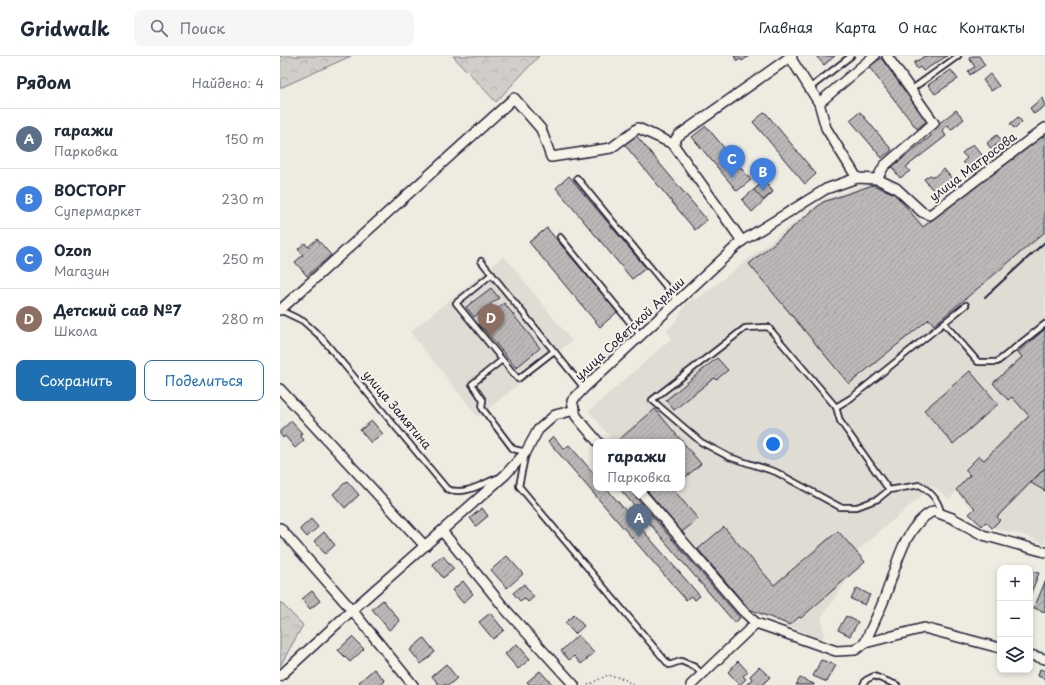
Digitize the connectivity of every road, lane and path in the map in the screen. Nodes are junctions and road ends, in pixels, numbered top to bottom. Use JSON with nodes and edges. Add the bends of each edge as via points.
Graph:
{"nodes":[{"id":1,"x":851,"y":56,"type":"edge"},
{"id":2,"x":874,"y":56,"type":"edge"},
{"id":3,"x":887,"y":56,"type":"edge"},
{"id":4,"x":958,"y":56,"type":"edge"},
{"id":5,"x":791,"y":57,"type":"edge"},
{"id":6,"x":810,"y":88,"type":"junction"},
{"id":7,"x":912,"y":89,"type":"junction"},
{"id":8,"x":819,"y":103,"type":"junction"},
{"id":9,"x":1045,"y":128,"type":"edge"},
{"id":10,"x":673,"y":144,"type":"junction"},
{"id":11,"x":577,"y":178,"type":"dead end"},
{"id":12,"x":858,"y":178,"type":"junction"},
{"id":13,"x":877,"y":178,"type":"junction"},
{"id":14,"x":560,"y":237,"type":"dead end"},
{"id":15,"x":742,"y":241,"type":"junction"},
{"id":16,"x":481,"y":261,"type":"dead end"},
{"id":17,"x":492,"y":274,"type":"junction"},
{"id":18,"x":678,"y":301,"type":"junction"},
{"id":19,"x":966,"y":305,"type":"dead end"},
{"id":20,"x":280,"y":310,"type":"edge"},
{"id":21,"x":944,"y":323,"type":"junction"},
{"id":22,"x":1045,"y":324,"type":"edge"},
{"id":23,"x":640,"y":336,"type":"junction"},
{"id":24,"x":554,"y":351,"type":"junction"},
{"id":25,"x":502,"y":360,"type":"junction"},
{"id":26,"x":584,"y":388,"type":"junction"},
{"id":27,"x":280,"y":389,"type":"edge"},
{"id":28,"x":836,"y":407,"type":"junction"},
{"id":29,"x":574,"y":410,"type":"junction"},
{"id":30,"x":595,"y":439,"type":"edge"},
{"id":31,"x":526,"y":452,"type":"junction"},
{"id":32,"x":505,"y":476,"type":"junction"},
{"id":33,"x":889,"y":490,"type":"junction"},
{"id":34,"x":640,"y":491,"type":"edge"},
{"id":35,"x":941,"y":513,"type":"junction"},
{"id":36,"x":280,"y":528,"type":"edge"},
{"id":37,"x":442,"y":530,"type":"junction"},
{"id":38,"x":425,"y":546,"type":"junction"},
{"id":39,"x":1045,"y":552,"type":"edge"},
{"id":40,"x":352,"y":610,"type":"junction"},
{"id":41,"x":756,"y":623,"type":"junction"},
{"id":42,"x":865,"y":643,"type":"junction"},
{"id":43,"x":997,"y":647,"type":"edge"},
{"id":44,"x":1033,"y":656,"type":"edge"},
{"id":45,"x":1045,"y":659,"type":"edge"},
{"id":46,"x":702,"y":674,"type":"junction"},
{"id":47,"x":280,"y":676,"type":"edge"},
{"id":48,"x":414,"y":685,"type":"edge"},
{"id":49,"x":574,"y":685,"type":"edge"},
{"id":50,"x":588,"y":685,"type":"edge"},
{"id":51,"x":632,"y":685,"type":"edge"},
{"id":52,"x":691,"y":685,"type":"edge"},
{"id":53,"x":863,"y":685,"type":"edge"},
{"id":54,"x":896,"y":685,"type":"edge"}],
"edges":[{"from":1,"to":6,"type":"lane"},
{"from":2,"to":8,"type":"street"},
{"from":3,"to":7,"type":"street"},
{"from":4,"to":7,"type":"lane"},
{"from":5,"to":6,"type":"street"},
{"from":5,"to":10,"type":"street","via":[[678,136]]},
{"from":6,"to":8,"type":"street"},
{"from":7,"to":13,"type":"street","via":[[934,123],[884,166]]},
{"from":8,"to":12,"type":"street","via":[[826,128]]},
{"from":9,"to":13,"type":"street","name":"улица Матросова","via":[[930,214],[922,212],[896,188]]},
{"from":10,"to":15,"type":"street"},
{"from":10,"to":20,"type":"street","via":[[638,128],[611,148],[551,157],[540,129],[514,98]]},
{"from":11,"to":18,"type":"lane"},
{"from":12,"to":13,"type":"street","name":"улица Советской Армии"},
{"from":12,"to":15,"type":"street","name":"улица Советской Армии","via":[[826,189]]},
{"from":14,"to":23,"type":"lane"},
{"from":15,"to":18,"type":"street","name":"улица Советской Армии"},
{"from":16,"to":17,"type":"lane"},
{"from":17,"to":24,"type":"lane"},
{"from":17,"to":25,"type":"lane","via":[[456,303]]},
{"from":18,"to":23,"type":"street","name":"улица Советской Армии"},
{"from":19,"to":21,"type":"lane"},
{"from":20,"to":32,"type":"lane","name":"улица Замятина","via":[[303,321],[321,337],[447,489],[462,491]]},
{"from":21,"to":22,"type":"lane","via":[[978,362],[997,362]]},
{"from":21,"to":28,"type":"lane","via":[[851,398]]},
{"from":23,"to":26,"type":"street","name":"улица Советской Армии"},
{"from":24,"to":25,"type":"lane","via":[[518,379]]},
{"from":24,"to":26,"type":"lane"},
{"from":25,"to":31,"type":"lane","via":[[472,384],[483,400],[482,408],[514,449]]},
{"from":26,"to":29,"type":"street","name":"улица Советской Армии","via":[[572,401]]},
{"from":27,"to":38,"type":"street"},
{"from":28,"to":33,"type":"lane","via":[[840,421]]},
{"from":28,"to":33,"type":"lane","via":[[768,327],[745,328],[652,400],[701,442],[729,457],[776,472],[840,507],[867,505]]},
{"from":29,"to":30,"type":"street"},
{"from":29,"to":31,"type":"street","name":"улица Замятина","via":[[555,415],[538,430]]},
{"from":31,"to":32,"type":"street","name":"улица Замятина"},
{"from":31,"to":46,"type":"lane","via":[[519,486],[669,665],[681,661],[695,667]]},
{"from":32,"to":37,"type":"street","name":"улица Замятина"},
{"from":33,"to":35,"type":"lane","via":[[920,485],[940,503]]},
{"from":34,"to":41,"type":"street"},
{"from":35,"to":39,"type":"street","via":[[983,535]]},
{"from":35,"to":42,"type":"street","via":[[933,511],[924,516],[910,533]]},
{"from":36,"to":40,"type":"street"},
{"from":37,"to":38,"type":"street","name":"улица Замятина"},
{"from":37,"to":49,"type":"street","via":[[506,610]]},
{"from":38,"to":40,"type":"street","name":"улица Замятина"},
{"from":40,"to":47,"type":"street","name":"улица Замятина"},
{"from":40,"to":48,"type":"street"},
{"from":41,"to":42,"type":"street","via":[[836,651],[855,650]]},
{"from":41,"to":46,"type":"street"},
{"from":42,"to":43,"type":"street","via":[[924,628]]},
{"from":44,"to":45,"type":"street"},
{"from":46,"to":52,"type":"street"},
{"from":50,"to":51,"type":"path","via":[[608,674],[624,679]]},
{"from":53,"to":54,"type":"lane","via":[[874,676]]}]}
